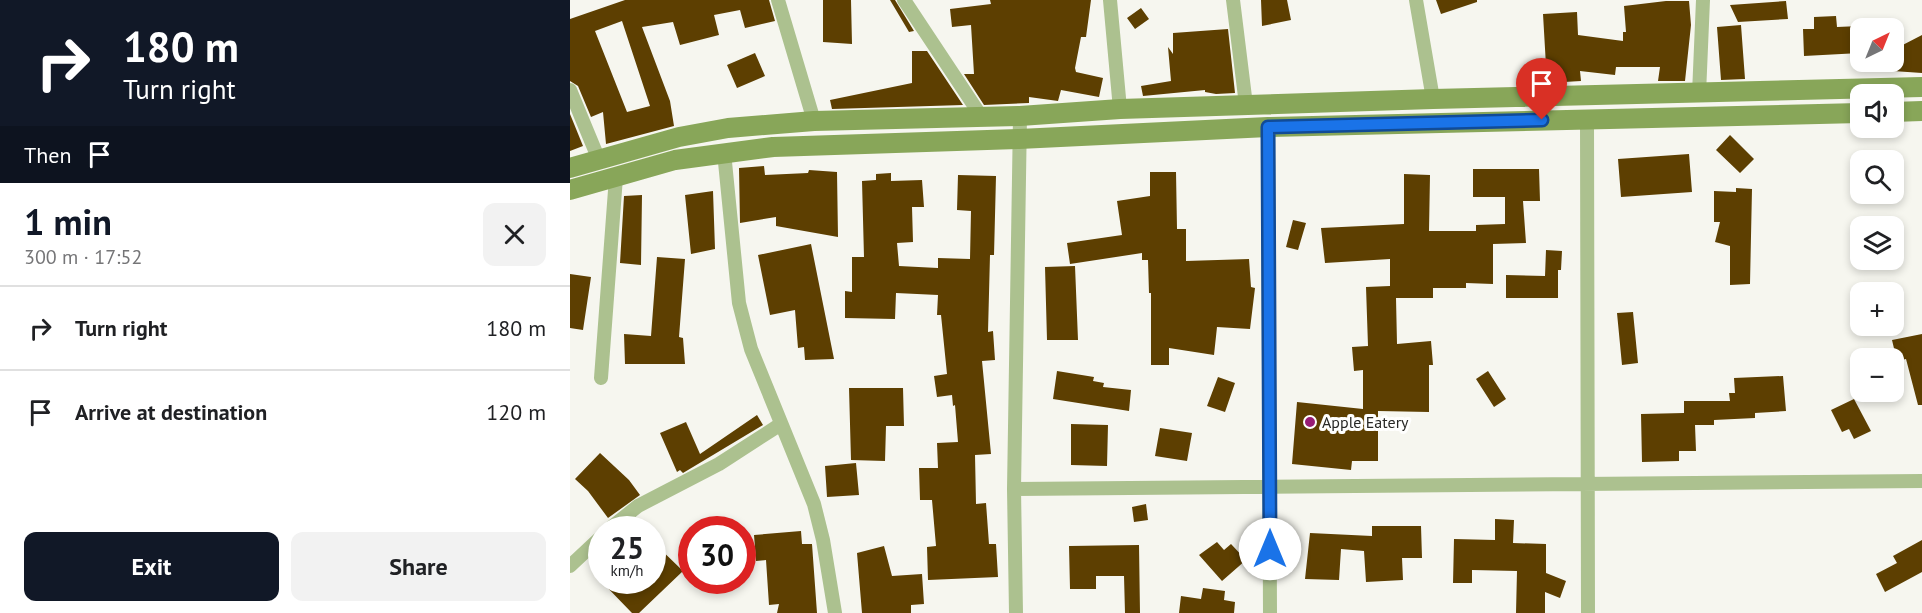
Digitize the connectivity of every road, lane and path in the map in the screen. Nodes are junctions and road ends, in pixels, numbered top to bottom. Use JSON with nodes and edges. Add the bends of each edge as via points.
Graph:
{"nodes":[{"id":1,"x":778,"y":0,"type":"edge"},
{"id":2,"x":904,"y":0,"type":"edge"},
{"id":3,"x":1110,"y":0,"type":"edge"},
{"id":4,"x":1233,"y":0,"type":"edge"},
{"id":5,"x":1416,"y":0,"type":"edge"},
{"id":6,"x":1704,"y":0,"type":"edge"},
{"id":7,"x":1922,"y":87,"type":"edge"},
{"id":8,"x":570,"y":90,"type":"edge"},
{"id":9,"x":1699,"y":94,"type":"junction"},
{"id":10,"x":1434,"y":99,"type":"junction"},
{"id":11,"x":1246,"y":105,"type":"junction"},
{"id":12,"x":1120,"y":109,"type":"junction"},
{"id":13,"x":1922,"y":111,"type":"edge"},
{"id":14,"x":1850,"y":112,"type":"edge"},
{"id":15,"x":1904,"y":112,"type":"edge"},
{"id":16,"x":981,"y":116,"type":"junction"},
{"id":17,"x":1020,"y":116,"type":"junction"},
{"id":18,"x":1587,"y":119,"type":"junction"},
{"id":19,"x":814,"y":121,"type":"junction"},
{"id":20,"x":1268,"y":127,"type":"junction"},
{"id":21,"x":1019,"y":139,"type":"junction"},
{"id":22,"x":724,"y":152,"type":"junction"},
{"id":23,"x":599,"y":160,"type":"junction"},
{"id":24,"x":570,"y":168,"type":"edge"},
{"id":25,"x":616,"y":177,"type":"junction"},
{"id":26,"x":570,"y":190,"type":"edge"},
{"id":27,"x":601,"y":378,"type":"dead end"},
{"id":28,"x":781,"y":424,"type":"junction"},
{"id":29,"x":1922,"y":481,"type":"edge"},
{"id":30,"x":1589,"y":483,"type":"junction"},
{"id":31,"x":1270,"y":485,"type":"junction"},
{"id":32,"x":1014,"y":489,"type":"junction"},
{"id":33,"x":626,"y":516,"type":"edge"},
{"id":34,"x":588,"y":549,"type":"edge"},
{"id":35,"x":570,"y":566,"type":"edge"},
{"id":36,"x":835,"y":613,"type":"edge"},
{"id":37,"x":1016,"y":613,"type":"edge"},
{"id":38,"x":1270,"y":613,"type":"edge"},
{"id":39,"x":1588,"y":613,"type":"edge"}],
"edges":[{"from":1,"to":19,"type":"street"},
{"from":2,"to":16,"type":"street"},
{"from":3,"to":12,"type":"street"},
{"from":4,"to":11,"type":"street"},
{"from":5,"to":10,"type":"street"},
{"from":6,"to":9,"type":"street"},
{"from":7,"to":9,"type":"main road"},
{"from":8,"to":23,"type":"street"},
{"from":9,"to":10,"type":"main road"},
{"from":10,"to":11,"type":"main road"},
{"from":11,"to":12,"type":"main road"},
{"from":12,"to":17,"type":"main road"},
{"from":13,"to":15,"type":"main road"},
{"from":14,"to":18,"type":"main road"},
{"from":16,"to":17,"type":"main road"},
{"from":16,"to":19,"type":"main road"},
{"from":17,"to":21,"type":"street"},
{"from":18,"to":20,"type":"main road"},
{"from":18,"to":30,"type":"street"},
{"from":19,"to":23,"type":"main road","via":[[728,128],[679,137]]},
{"from":20,"to":21,"type":"main road"},
{"from":20,"to":31,"type":"street"},
{"from":21,"to":22,"type":"main road","via":[[816,144]]},
{"from":21,"to":32,"type":"street"},
{"from":22,"to":25,"type":"main road","via":[[675,160]]},
{"from":22,"to":28,"type":"street","via":[[739,303],[751,349]]},
{"from":23,"to":24,"type":"main road"},
{"from":25,"to":26,"type":"main road"},
{"from":25,"to":27,"type":"street"},
{"from":28,"to":33,"type":"street"},
{"from":28,"to":36,"type":"street","via":[[814,504]]},
{"from":29,"to":30,"type":"street"},
{"from":30,"to":31,"type":"street"},
{"from":30,"to":39,"type":"street"},
{"from":31,"to":32,"type":"street"},
{"from":31,"to":38,"type":"street"},
{"from":32,"to":37,"type":"street"},
{"from":34,"to":35,"type":"street"}]}
